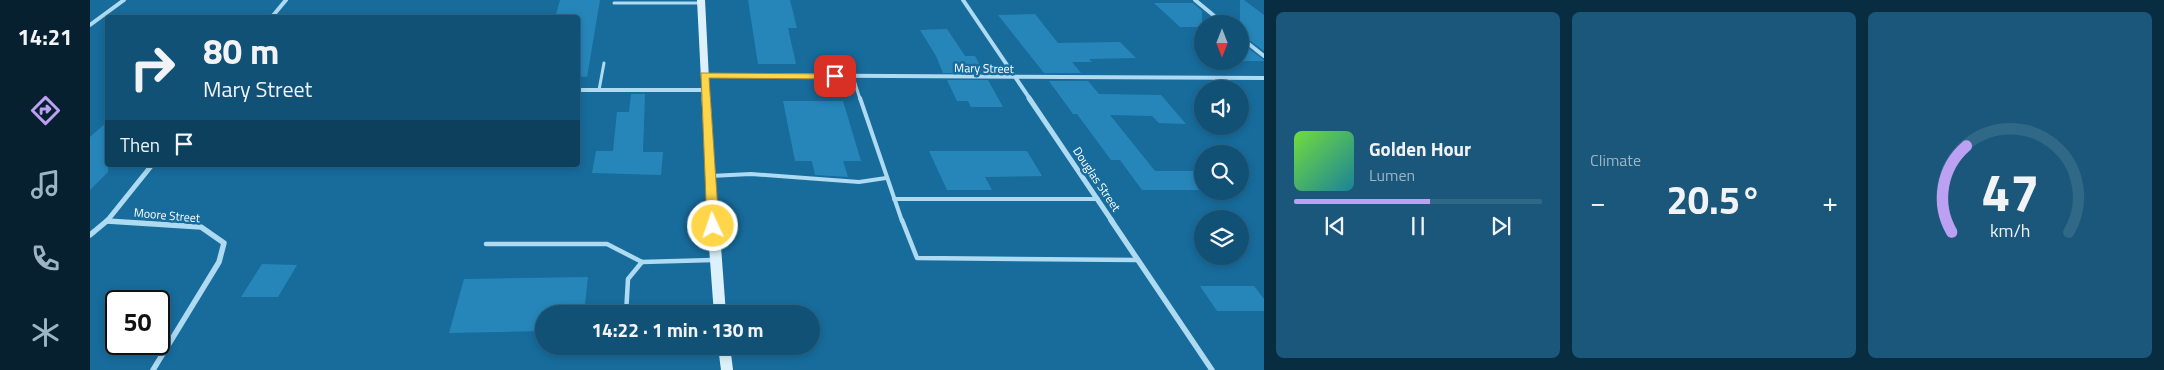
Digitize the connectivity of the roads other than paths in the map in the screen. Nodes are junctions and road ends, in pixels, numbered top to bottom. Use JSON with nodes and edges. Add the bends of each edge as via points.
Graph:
{"nodes":[{"id":1,"x":124,"y":0,"type":"edge"},
{"id":2,"x":286,"y":0,"type":"edge"},
{"id":3,"x":964,"y":0,"type":"edge"},
{"id":4,"x":1195,"y":0,"type":"edge"},
{"id":5,"x":701,"y":2,"type":"edge"},
{"id":6,"x":614,"y":3,"type":"dead end"},
{"id":7,"x":274,"y":15,"type":"edge"},
{"id":8,"x":1213,"y":15,"type":"edge"},
{"id":9,"x":90,"y":25,"type":"edge"},
{"id":10,"x":1249,"y":44,"type":"edge"},
{"id":11,"x":1264,"y":56,"type":"edge"},
{"id":12,"x":604,"y":63,"type":"dead end"},
{"id":13,"x":704,"y":75,"type":"junction"},
{"id":14,"x":853,"y":77,"type":"junction"},
{"id":15,"x":1017,"y":78,"type":"junction"},
{"id":16,"x":1264,"y":78,"type":"edge"},
{"id":17,"x":580,"y":90,"type":"edge"},
{"id":18,"x":599,"y":90,"type":"junction"},
{"id":19,"x":706,"y":90,"type":"junction"},
{"id":20,"x":150,"y":167,"type":"edge"},
{"id":21,"x":710,"y":176,"type":"junction"},
{"id":22,"x":886,"y":178,"type":"junction"},
{"id":23,"x":894,"y":199,"type":"junction"},
{"id":24,"x":1098,"y":200,"type":"junction"},
{"id":25,"x":107,"y":221,"type":"junction"},
{"id":26,"x":90,"y":235,"type":"edge"},
{"id":27,"x":486,"y":244,"type":"dead end"},
{"id":28,"x":715,"y":260,"type":"junction"},
{"id":29,"x":1139,"y":260,"type":"junction"},
{"id":30,"x":642,"y":262,"type":"junction"},
{"id":31,"x":627,"y":305,"type":"edge"},
{"id":32,"x":719,"y":305,"type":"edge"},
{"id":33,"x":725,"y":355,"type":"edge"},
{"id":34,"x":153,"y":370,"type":"edge"},
{"id":35,"x":727,"y":370,"type":"edge"},
{"id":36,"x":1212,"y":370,"type":"edge"}],
"edges":[{"from":1,"to":9,"type":"street"},
{"from":2,"to":7,"type":"street"},
{"from":3,"to":15,"type":"street","name":"Douglas Street"},
{"from":4,"to":8,"type":"street"},
{"from":5,"to":6,"type":"lane"},
{"from":5,"to":13,"type":"main road"},
{"from":10,"to":11,"type":"street"},
{"from":12,"to":18,"type":"lane"},
{"from":13,"to":14,"type":"street","name":"Mary Street"},
{"from":13,"to":19,"type":"main road"},
{"from":14,"to":15,"type":"street","name":"Mary Street"},
{"from":14,"to":22,"type":"lane"},
{"from":15,"to":16,"type":"street","name":"Mary Street"},
{"from":15,"to":24,"type":"street","name":"Douglas Street"},
{"from":17,"to":18,"type":"street"},
{"from":18,"to":19,"type":"street"},
{"from":19,"to":21,"type":"main road"},
{"from":20,"to":25,"type":"street"},
{"from":21,"to":22,"type":"lane","via":[[751,174],[858,182]]},
{"from":21,"to":28,"type":"main road"},
{"from":22,"to":23,"type":"lane"},
{"from":23,"to":24,"type":"lane"},
{"from":23,"to":29,"type":"lane","via":[[917,258]]},
{"from":24,"to":29,"type":"street","name":"Douglas Street"},
{"from":25,"to":26,"type":"street"},
{"from":25,"to":34,"type":"street","name":"Moore Street","via":[[201,228],[224,243],[219,262]]},
{"from":27,"to":30,"type":"lane","via":[[608,244]]},
{"from":28,"to":30,"type":"lane"},
{"from":28,"to":32,"type":"main road"},
{"from":29,"to":36,"type":"street","name":"Douglas Street"},
{"from":30,"to":31,"type":"lane","via":[[628,279]]},
{"from":33,"to":35,"type":"main road"}]}
